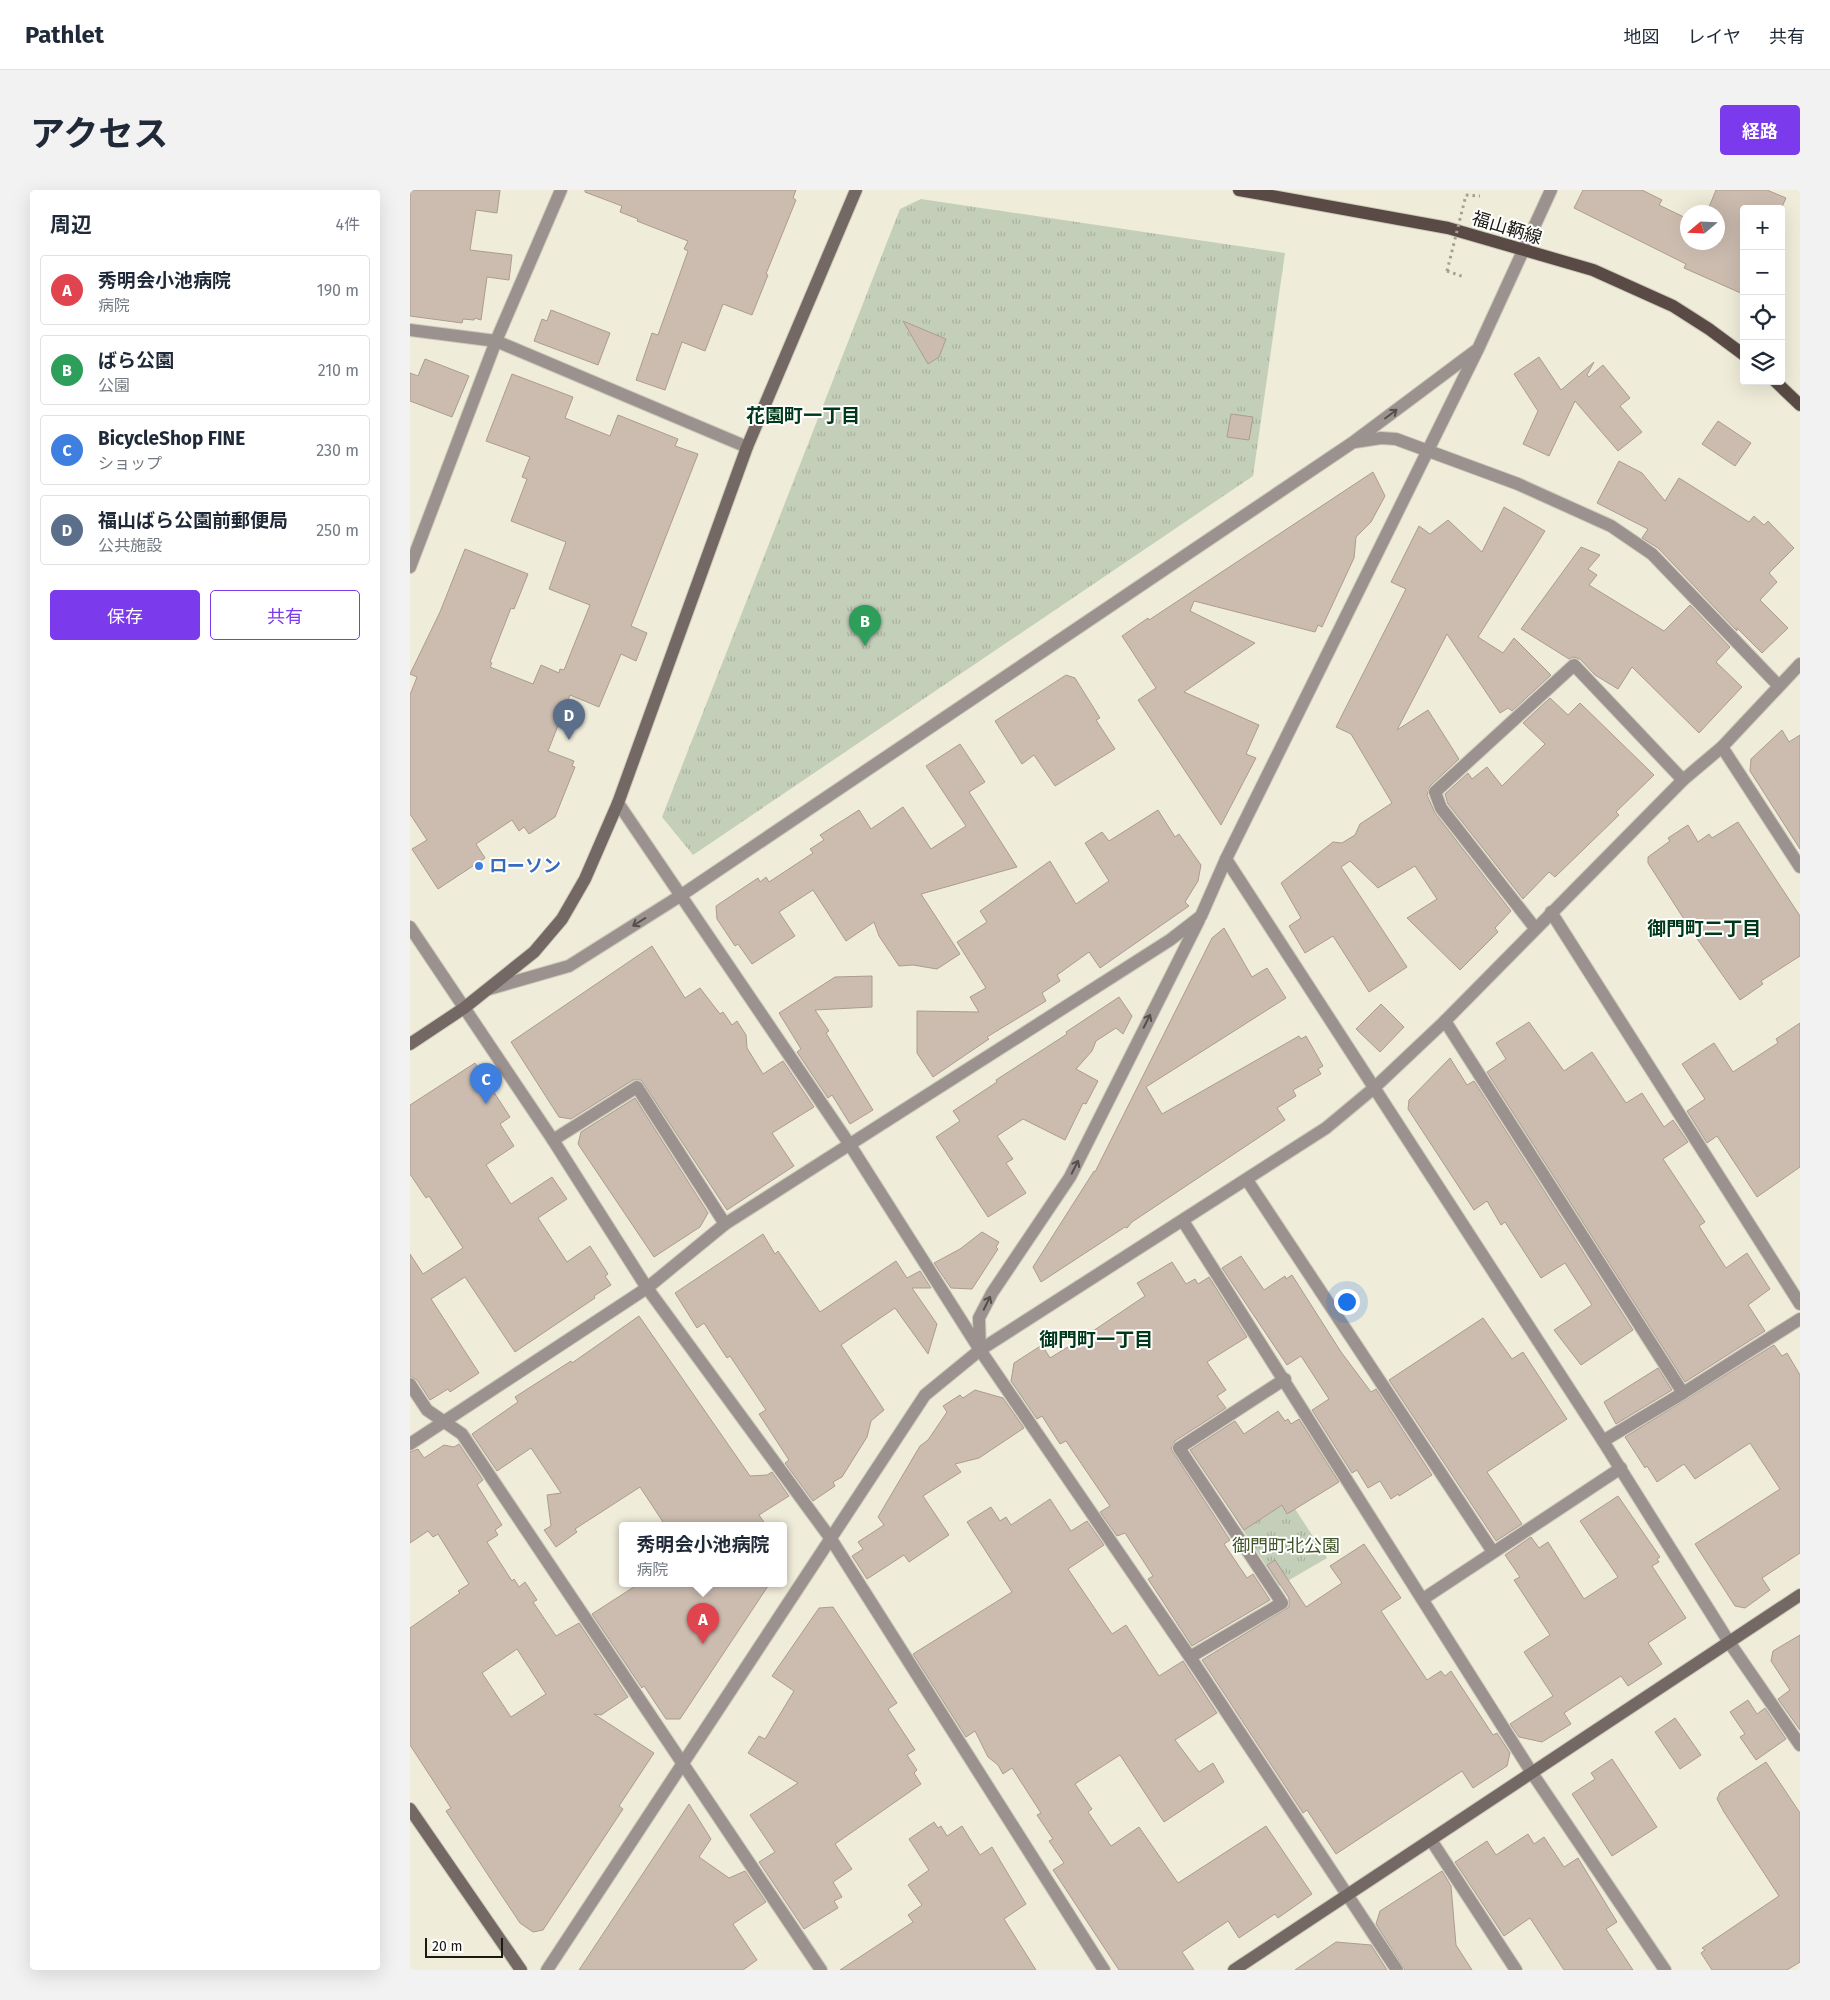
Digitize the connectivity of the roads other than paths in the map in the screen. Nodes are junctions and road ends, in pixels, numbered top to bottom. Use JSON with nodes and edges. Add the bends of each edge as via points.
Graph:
{"nodes":[{"id":1,"x":561,"y":190,"type":"edge"},
{"id":2,"x":856,"y":190,"type":"edge"},
{"id":3,"x":1239,"y":190,"type":"edge"},
{"id":4,"x":1551,"y":190,"type":"edge"},
{"id":5,"x":1523,"y":251,"type":"junction"},
{"id":6,"x":410,"y":330,"type":"edge"},
{"id":7,"x":496,"y":341,"type":"junction"},
{"id":8,"x":1478,"y":349,"type":"junction"},
{"id":9,"x":1740,"y":352,"type":"edge"},
{"id":10,"x":1779,"y":385,"type":"edge"},
{"id":11,"x":1800,"y":404,"type":"edge"},
{"id":12,"x":1352,"y":443,"type":"junction"},
{"id":13,"x":747,"y":447,"type":"junction"},
{"id":14,"x":1427,"y":449,"type":"junction"},
{"id":15,"x":410,"y":567,"type":"edge"},
{"id":16,"x":1800,"y":664,"type":"edge"},
{"id":17,"x":1778,"y":685,"type":"junction"},
{"id":18,"x":1722,"y":747,"type":"junction"},
{"id":19,"x":1683,"y":780,"type":"junction"},
{"id":20,"x":618,"y":803,"type":"junction"},
{"id":21,"x":1226,"y":859,"type":"junction"},
{"id":22,"x":1800,"y":867,"type":"edge"},
{"id":23,"x":680,"y":896,"type":"junction"},
{"id":24,"x":1551,"y":912,"type":"junction"},
{"id":25,"x":1201,"y":916,"type":"junction"},
{"id":26,"x":410,"y":927,"type":"edge"},
{"id":27,"x":1535,"y":928,"type":"junction"},
{"id":28,"x":489,"y":990,"type":"junction"},
{"id":29,"x":464,"y":1008,"type":"junction"},
{"id":30,"x":1445,"y":1022,"type":"junction"},
{"id":31,"x":410,"y":1044,"type":"edge"},
{"id":32,"x":1374,"y":1088,"type":"junction"},
{"id":33,"x":553,"y":1140,"type":"junction"},
{"id":34,"x":850,"y":1144,"type":"junction"},
{"id":35,"x":1246,"y":1180,"type":"junction"},
{"id":36,"x":1183,"y":1221,"type":"junction"},
{"id":37,"x":725,"y":1224,"type":"junction"},
{"id":38,"x":647,"y":1288,"type":"junction"},
{"id":39,"x":1800,"y":1304,"type":"edge"},
{"id":40,"x":1800,"y":1319,"type":"edge"},
{"id":41,"x":980,"y":1350,"type":"junction"},
{"id":42,"x":1285,"y":1379,"type":"junction"},
{"id":43,"x":410,"y":1384,"type":"edge"},
{"id":44,"x":1684,"y":1393,"type":"junction"},
{"id":45,"x":446,"y":1421,"type":"junction"},
{"id":46,"x":1603,"y":1441,"type":"junction"},
{"id":47,"x":410,"y":1444,"type":"edge"},
{"id":48,"x":1621,"y":1468,"type":"junction"},
{"id":49,"x":831,"y":1539,"type":"junction"},
{"id":50,"x":1493,"y":1552,"type":"junction"},
{"id":51,"x":1800,"y":1595,"type":"edge"},
{"id":52,"x":1423,"y":1599,"type":"junction"},
{"id":53,"x":1729,"y":1642,"type":"junction"},
{"id":54,"x":1190,"y":1657,"type":"junction"},
{"id":55,"x":1800,"y":1745,"type":"edge"},
{"id":56,"x":682,"y":1764,"type":"junction"},
{"id":57,"x":1532,"y":1773,"type":"junction"},
{"id":58,"x":410,"y":1809,"type":"edge"},
{"id":59,"x":1430,"y":1840,"type":"junction"},
{"id":60,"x":1347,"y":1895,"type":"junction"},
{"id":61,"x":521,"y":1970,"type":"edge"},
{"id":62,"x":547,"y":1970,"type":"edge"},
{"id":63,"x":821,"y":1970,"type":"edge"},
{"id":64,"x":1104,"y":1970,"type":"edge"},
{"id":65,"x":1234,"y":1970,"type":"edge"},
{"id":66,"x":1398,"y":1970,"type":"edge"},
{"id":67,"x":1516,"y":1970,"type":"edge"},
{"id":68,"x":1665,"y":1970,"type":"edge"}],
"edges":[{"from":1,"to":7,"type":"street"},
{"from":2,"to":13,"type":"street"},
{"from":3,"to":5,"type":"main road","name":"福山鞆線","via":[[1448,228]]},
{"from":4,"to":5,"type":"street"},
{"from":5,"to":8,"type":"street"},
{"from":5,"to":9,"type":"main road","name":"福山鞆線","via":[[1593,270],[1635,288],[1673,306]]},
{"from":6,"to":7,"type":"street"},
{"from":7,"to":13,"type":"street"},
{"from":7,"to":15,"type":"street"},
{"from":12,"to":8,"type":"street","one_way":true},
{"from":8,"to":14,"type":"street"},
{"from":10,"to":11,"type":"main road"},
{"from":12,"to":14,"type":"street","via":[[1396,439]]},
{"from":12,"to":23,"type":"street"},
{"from":13,"to":20,"type":"street"},
{"from":14,"to":17,"type":"street","via":[[1518,484],[1611,526],[1652,554]]},
{"from":14,"to":21,"type":"street"},
{"from":16,"to":17,"type":"street"},
{"from":17,"to":18,"type":"street"},
{"from":18,"to":19,"type":"street"},
{"from":18,"to":22,"type":"street"},
{"from":19,"to":24,"type":"street"},
{"from":19,"to":27,"type":"street","via":[[1574,665],[1435,792],[1440,808]]},
{"from":20,"to":23,"type":"street"},
{"from":20,"to":28,"type":"street","via":[[585,878],[562,920],[534,952]]},
{"from":21,"to":25,"type":"street"},
{"from":21,"to":32,"type":"street"},
{"from":23,"to":28,"type":"street","one_way":true,"via":[[569,966]]},
{"from":23,"to":34,"type":"street"},
{"from":24,"to":27,"type":"street"},
{"from":24,"to":39,"type":"street"},
{"from":25,"to":34,"type":"street","via":[[1170,940]]},
{"from":41,"to":25,"type":"street","one_way":true,"via":[[980,1318],[992,1293],[1070,1177]]},
{"from":26,"to":29,"type":"street"},
{"from":27,"to":30,"type":"street"},
{"from":28,"to":29,"type":"street"},
{"from":29,"to":31,"type":"street"},
{"from":29,"to":33,"type":"street"},
{"from":30,"to":32,"type":"street"},
{"from":30,"to":44,"type":"street"},
{"from":32,"to":35,"type":"street","via":[[1326,1128]]},
{"from":32,"to":46,"type":"street"},
{"from":33,"to":37,"type":"street","via":[[637,1087]]},
{"from":33,"to":38,"type":"street"},
{"from":34,"to":37,"type":"street"},
{"from":34,"to":41,"type":"street"},
{"from":35,"to":36,"type":"street"},
{"from":35,"to":50,"type":"street"},
{"from":36,"to":41,"type":"street"},
{"from":36,"to":42,"type":"street"},
{"from":37,"to":38,"type":"street"},
{"from":38,"to":45,"type":"street"},
{"from":38,"to":49,"type":"street"},
{"from":40,"to":44,"type":"street"},
{"from":41,"to":49,"type":"street","via":[[925,1395]]},
{"from":41,"to":54,"type":"street"},
{"from":42,"to":52,"type":"street"},
{"from":42,"to":54,"type":"street","via":[[1179,1448],[1282,1602]]},
{"from":43,"to":45,"type":"street","via":[[427,1410]]},
{"from":44,"to":46,"type":"street"},
{"from":45,"to":47,"type":"street"},
{"from":45,"to":56,"type":"street","via":[[462,1434]]},
{"from":46,"to":48,"type":"street"},
{"from":48,"to":50,"type":"street"},
{"from":48,"to":53,"type":"street"},
{"from":49,"to":56,"type":"street"},
{"from":49,"to":64,"type":"street"},
{"from":50,"to":52,"type":"street"},
{"from":51,"to":53,"type":"street"},
{"from":52,"to":57,"type":"street"},
{"from":53,"to":55,"type":"street"},
{"from":53,"to":57,"type":"street"},
{"from":54,"to":60,"type":"street"},
{"from":56,"to":62,"type":"street"},
{"from":56,"to":63,"type":"street"},
{"from":57,"to":59,"type":"street"},
{"from":57,"to":68,"type":"street"},
{"from":58,"to":61,"type":"street"},
{"from":59,"to":60,"type":"street"},
{"from":59,"to":67,"type":"street"},
{"from":60,"to":65,"type":"street"},
{"from":60,"to":66,"type":"street"}]}
